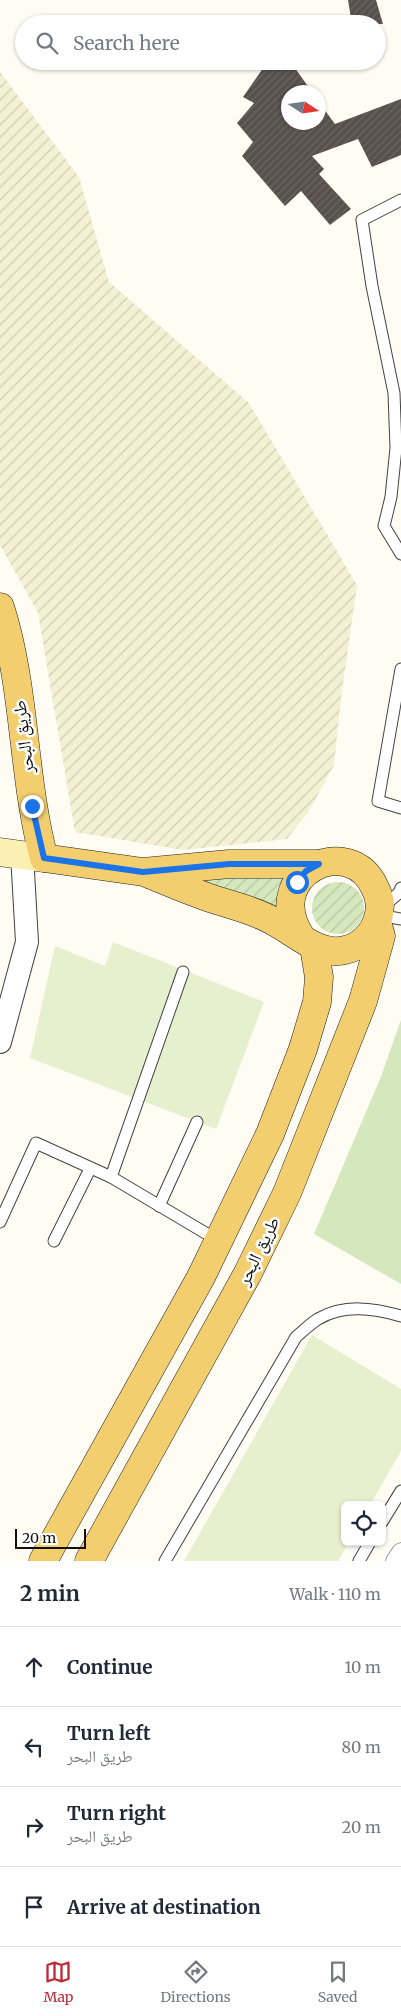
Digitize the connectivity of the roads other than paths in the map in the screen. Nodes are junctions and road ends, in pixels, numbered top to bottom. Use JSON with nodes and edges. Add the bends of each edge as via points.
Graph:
{"nodes":[{"id":1,"x":401,"y":200,"type":"edge"},
{"id":2,"x":401,"y":554,"type":"edge"},
{"id":3,"x":0,"y":607,"type":"edge"},
{"id":4,"x":401,"y":669,"type":"edge"},
{"id":5,"x":401,"y":808,"type":"edge"},
{"id":6,"x":22,"y":855,"type":"edge"},
{"id":7,"x":319,"y":864,"type":"junction"},
{"id":8,"x":143,"y":872,"type":"junction"},
{"id":9,"x":401,"y":888,"type":"edge"},
{"id":10,"x":384,"y":916,"type":"edge"},
{"id":11,"x":307,"y":942,"type":"junction"},
{"id":12,"x":183,"y":972,"type":"dead end"},
{"id":13,"x":0,"y":1042,"type":"edge"},
{"id":14,"x":198,"y":1122,"type":"dead end"},
{"id":15,"x":90,"y":1168,"type":"junction"},
{"id":16,"x":111,"y":1177,"type":"junction"},
{"id":17,"x":159,"y":1206,"type":"junction"},
{"id":18,"x":0,"y":1222,"type":"edge"},
{"id":19,"x":54,"y":1241,"type":"dead end"},
{"id":20,"x":219,"y":1241,"type":"junction"},
{"id":21,"x":401,"y":1316,"type":"edge"},
{"id":22,"x":401,"y":1491,"type":"edge"},
{"id":23,"x":386,"y":1515,"type":"edge"},
{"id":24,"x":368,"y":1546,"type":"edge"},
{"id":25,"x":401,"y":1552,"type":"edge"},
{"id":26,"x":43,"y":1561,"type":"edge"},
{"id":27,"x":89,"y":1561,"type":"edge"},
{"id":28,"x":165,"y":1561,"type":"edge"},
{"id":29,"x":359,"y":1561,"type":"edge"},
{"id":30,"x":395,"y":1561,"type":"edge"}],
"edges":[{"from":1,"to":2,"type":"lane","via":[[362,220],[394,393],[396,448],[391,497],[384,526]]},
{"from":3,"to":6,"type":"main road","name":"طريق البحر","via":[[20,702],[37,833]]},
{"from":4,"to":5,"type":"lane","via":[[378,801]]},
{"from":6,"to":8,"type":"main road"},
{"from":6,"to":13,"type":"street","via":[[27,942]]},
{"from":7,"to":8,"type":"main road","via":[[229,864]]},
{"from":7,"to":10,"type":"main road","via":[[334,861],[362,870],[372,881]]},
{"from":7,"to":11,"type":"main road","via":[[306,871],[291,896],[293,925]]},
{"from":8,"to":11,"type":"main road","via":[[272,919]]},
{"from":9,"to":10,"type":"lane"},
{"from":10,"to":11,"type":"main road","via":[[369,936],[344,951],[328,951]]},
{"from":10,"to":27,"type":"main road","name":"طريق البحر","via":[[364,1002],[287,1192],[248,1273]]},
{"from":11,"to":20,"type":"main road","via":[[320,977],[317,1002],[270,1134]]},
{"from":12,"to":16,"type":"lane"},
{"from":14,"to":17,"type":"lane"},
{"from":15,"to":16,"type":"lane"},
{"from":15,"to":18,"type":"lane","via":[[36,1144]]},
{"from":15,"to":19,"type":"lane"},
{"from":16,"to":17,"type":"lane"},
{"from":17,"to":20,"type":"lane"},
{"from":20,"to":26,"type":"main road"},
{"from":21,"to":28,"type":"lane","via":[[376,1309],[344,1309],[318,1319],[296,1337]]},
{"from":22,"to":23,"type":"lane"},
{"from":24,"to":29,"type":"lane"},
{"from":25,"to":30,"type":"street"}]}
